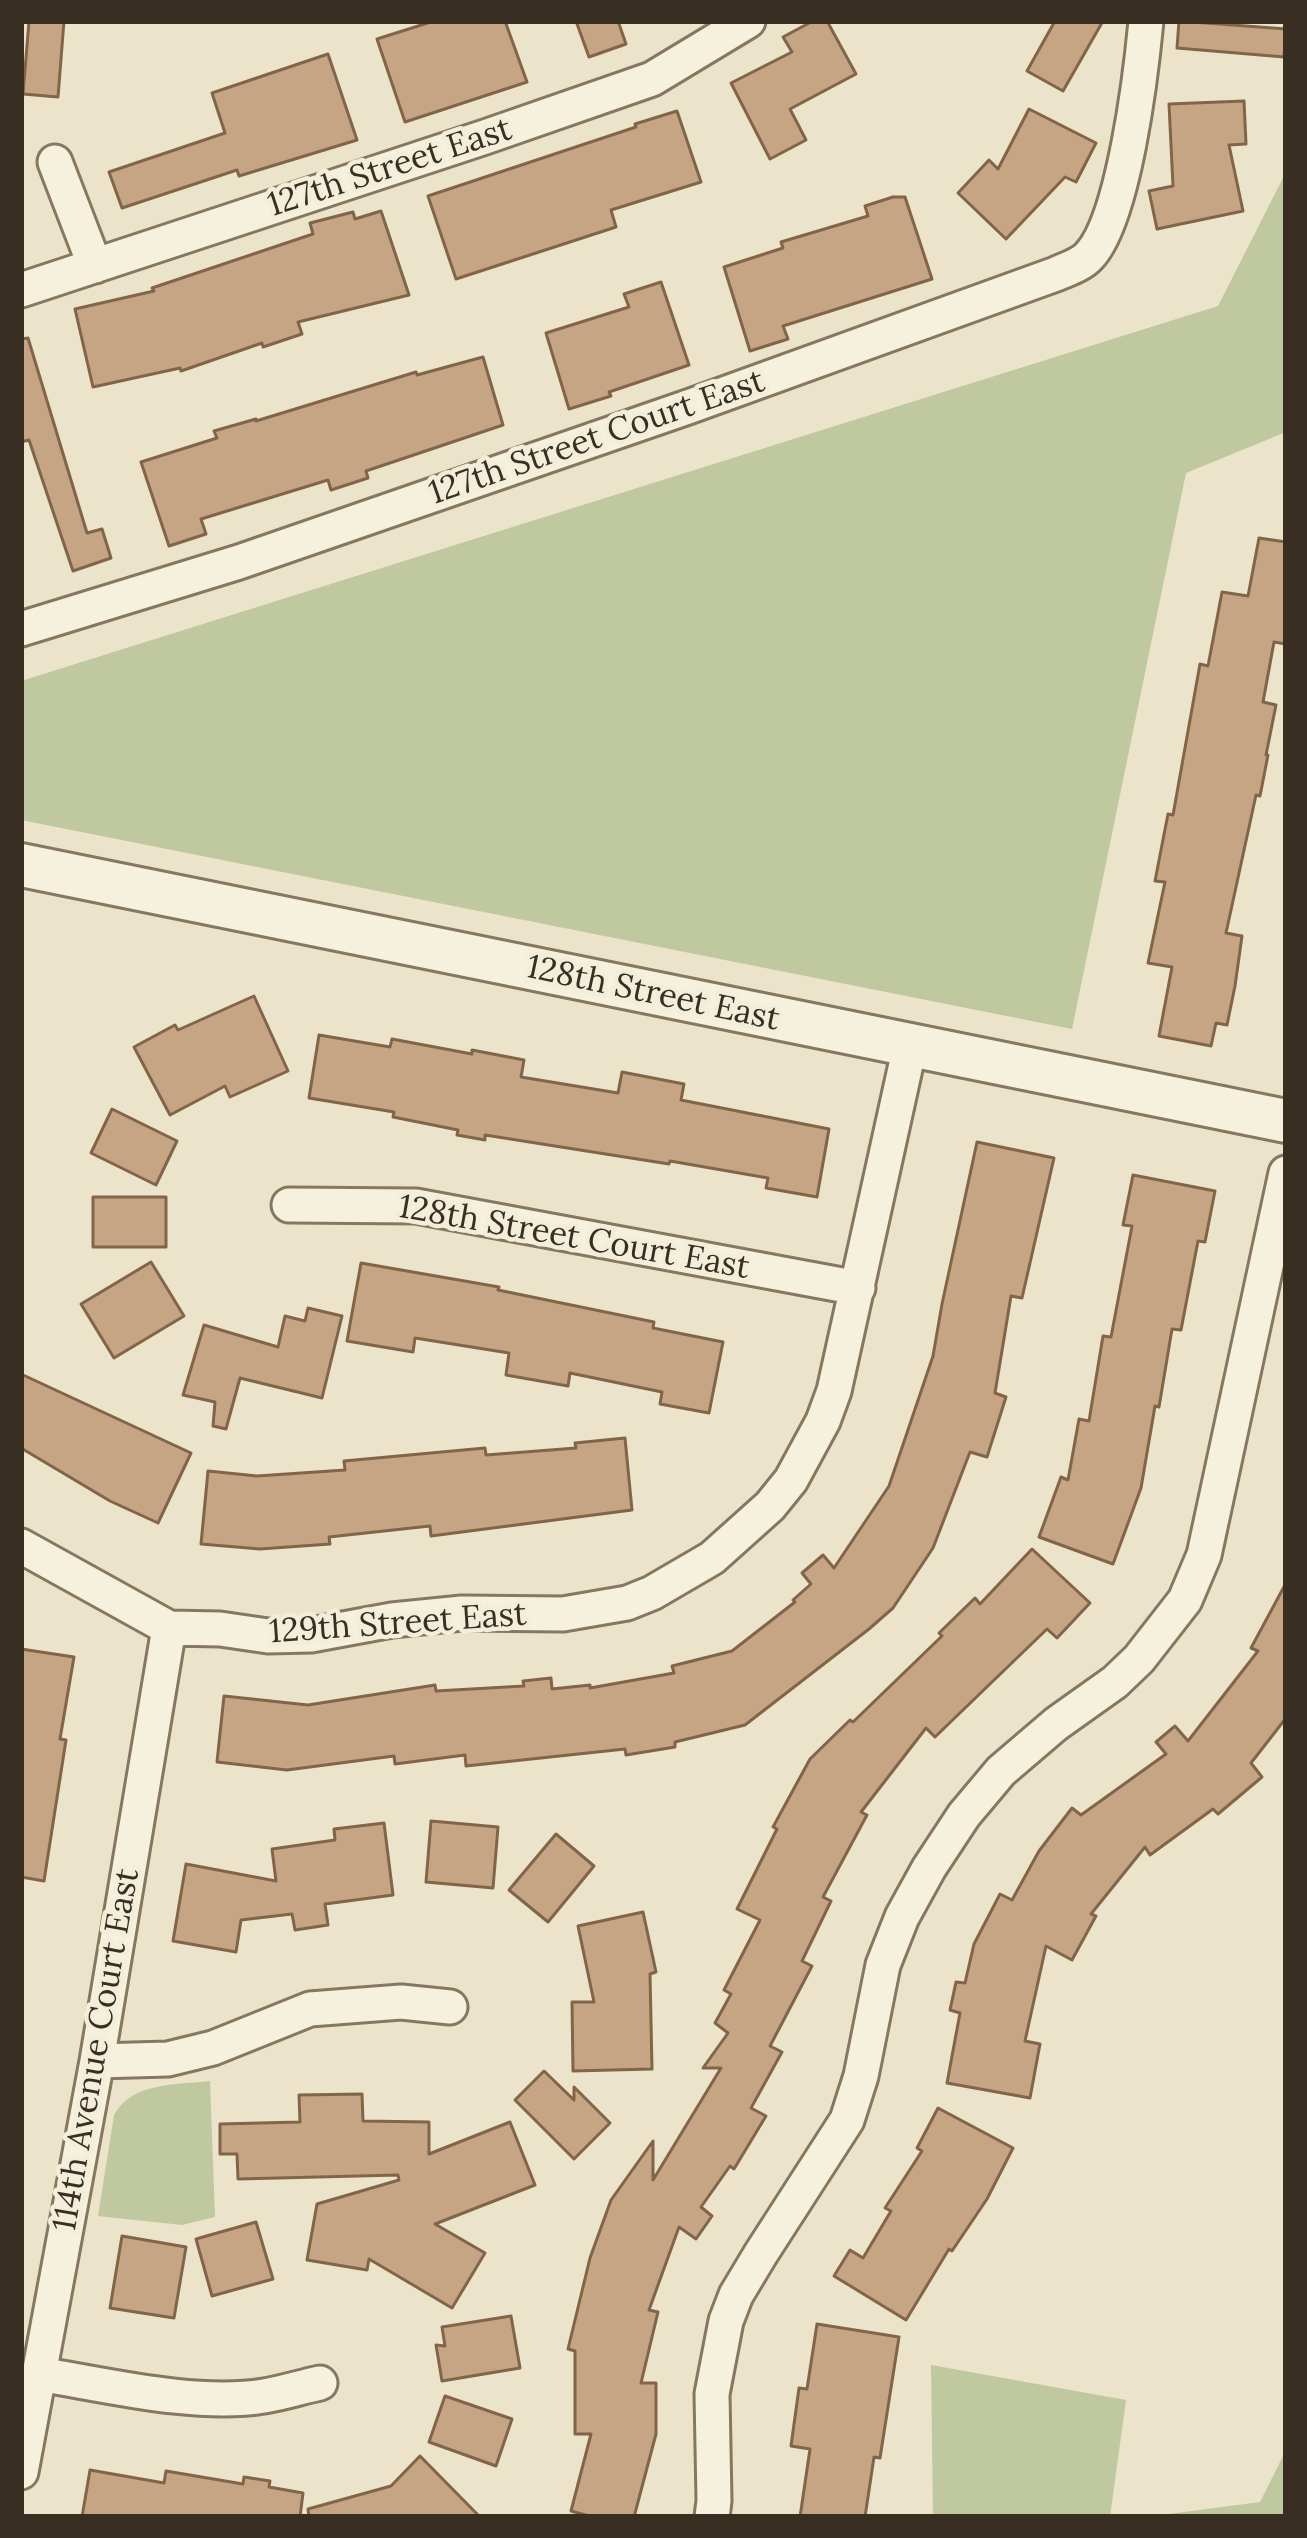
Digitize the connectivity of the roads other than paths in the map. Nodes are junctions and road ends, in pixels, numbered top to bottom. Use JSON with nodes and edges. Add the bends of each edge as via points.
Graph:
{"nodes":[{"id":1,"x":748,"y":21,"type":"edge"},
{"id":2,"x":1146,"y":21,"type":"edge"},
{"id":3,"x":55,"y":162,"type":"dead end"},
{"id":4,"x":95,"y":266,"type":"junction"},
{"id":5,"x":21,"y":290,"type":"edge"},
{"id":6,"x":21,"y":629,"type":"edge"},
{"id":7,"x":21,"y":865,"type":"edge"},
{"id":8,"x":910,"y":1046,"type":"junction"},
{"id":9,"x":1286,"y":1121,"type":"edge"},
{"id":10,"x":1286,"y":1173,"type":"edge"},
{"id":11,"x":289,"y":1205,"type":"dead end"},
{"id":12,"x":857,"y":1288,"type":"junction"},
{"id":13,"x":21,"y":1546,"type":"edge"},
{"id":14,"x":169,"y":1628,"type":"junction"},
{"id":15,"x":451,"y":2007,"type":"dead end"},
{"id":16,"x":97,"y":2061,"type":"junction"},
{"id":17,"x":39,"y":2374,"type":"junction"},
{"id":18,"x":320,"y":2383,"type":"dead end"},
{"id":19,"x":21,"y":2472,"type":"edge"},
{"id":20,"x":712,"y":2517,"type":"edge"}],
"edges":[{"from":1,"to":4,"type":"street","name":"127th Street East","via":[[652,79]]},
{"from":2,"to":6,"type":"street","name":"127th Street Court East","via":[[1120,181],[1103,235],[1089,256],[1056,274],[239,562]]},
{"from":3,"to":4,"type":"street"},
{"from":4,"to":5,"type":"street","name":"127th Street East"},
{"from":7,"to":8,"type":"street","name":"128th Street East"},
{"from":8,"to":9,"type":"street","name":"128th Street East"},
{"from":8,"to":12,"type":"street","name":"129th Street East"},
{"from":10,"to":20,"type":"street","via":[[1204,1555],[1185,1600],[1115,1682],[1001,1771],[902,1917],[847,2120],[726,2321],[712,2394]]},
{"from":11,"to":12,"type":"street","name":"128th Street Court East","via":[[416,1206]]},
{"from":12,"to":14,"type":"street","name":"129th Street East","via":[[834,1391],[791,1480],[712,1558],[652,1593],[563,1614],[462,1613],[311,1635]]},
{"from":13,"to":14,"type":"street","name":"129th Street East"},
{"from":14,"to":16,"type":"street","name":"114th Avenue Court East"},
{"from":15,"to":16,"type":"street","via":[[310,2008],[168,2059]]},
{"from":16,"to":17,"type":"street","name":"114th Avenue Court East"},
{"from":17,"to":18,"type":"street","via":[[214,2398]]},
{"from":17,"to":19,"type":"street","name":"114th Avenue Court East"}]}
